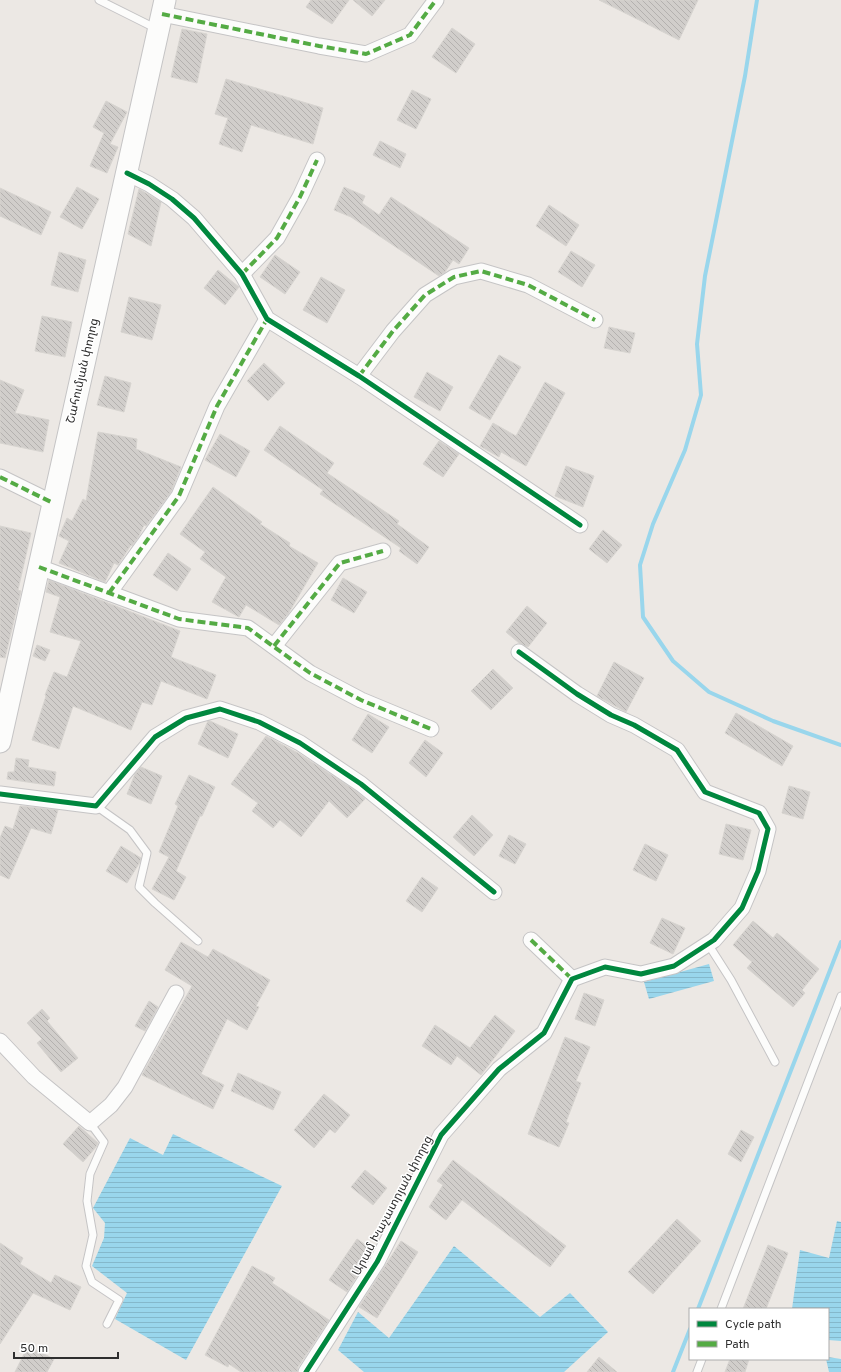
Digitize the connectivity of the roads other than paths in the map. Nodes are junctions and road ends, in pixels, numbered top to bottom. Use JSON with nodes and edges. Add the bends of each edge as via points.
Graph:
{"nodes":[{"id":1,"x":99,"y":0,"type":"edge"},
{"id":2,"x":436,"y":0,"type":"edge"},
{"id":3,"x":162,"y":15,"type":"edge"},
{"id":4,"x":317,"y":160,"type":"dead end"},
{"id":5,"x":127,"y":173,"type":"junction"},
{"id":6,"x":242,"y":274,"type":"junction"},
{"id":7,"x":267,"y":319,"type":"junction"},
{"id":8,"x":595,"y":320,"type":"dead end"},
{"id":9,"x":359,"y":376,"type":"junction"},
{"id":10,"x":0,"y":477,"type":"edge"},
{"id":11,"x":53,"y":503,"type":"junction"},
{"id":12,"x":580,"y":525,"type":"dead end"},
{"id":13,"x":383,"y":552,"type":"dead end"},
{"id":14,"x":39,"y":567,"type":"junction"},
{"id":15,"x":109,"y":593,"type":"junction"},
{"id":16,"x":274,"y":646,"type":"junction"},
{"id":17,"x":519,"y":652,"type":"dead end"},
{"id":18,"x":431,"y":729,"type":"dead end"},
{"id":19,"x":0,"y":742,"type":"edge"},
{"id":20,"x":0,"y":794,"type":"edge"},
{"id":21,"x":96,"y":806,"type":"junction"},
{"id":22,"x":494,"y":892,"type":"dead end"},
{"id":23,"x":531,"y":940,"type":"dead end"},
{"id":24,"x":198,"y":941,"type":"dead end"},
{"id":25,"x":708,"y":944,"type":"junction"},
{"id":26,"x":572,"y":979,"type":"junction"},
{"id":27,"x":176,"y":993,"type":"dead end"},
{"id":28,"x":841,"y":996,"type":"edge"},
{"id":29,"x":0,"y":1041,"type":"edge"},
{"id":30,"x":775,"y":1062,"type":"dead end"},
{"id":31,"x":90,"y":1123,"type":"junction"},
{"id":32,"x":721,"y":1308,"type":"edge"},
{"id":33,"x":107,"y":1324,"type":"dead end"},
{"id":34,"x":702,"y":1360,"type":"edge"},
{"id":35,"x":306,"y":1372,"type":"edge"},
{"id":36,"x":697,"y":1372,"type":"edge"}],
"edges":[{"from":1,"to":3,"type":"lane"},
{"from":2,"to":3,"type":"street","via":[[410,35],[366,54]]},
{"from":3,"to":5,"type":"main road","name":"Շահումյան փողոց"},
{"from":4,"to":6,"type":"street","via":[[277,238]]},
{"from":5,"to":6,"type":"street","via":[[172,199],[194,218]]},
{"from":5,"to":11,"type":"main road","name":"Շահումյան փողոց"},
{"from":6,"to":7,"type":"street"},
{"from":7,"to":9,"type":"street"},
{"from":7,"to":15,"type":"street","via":[[217,406],[179,496]]},
{"from":8,"to":9,"type":"street","via":[[528,284],[480,271],[454,276],[425,295]]},
{"from":9,"to":12,"type":"street"},
{"from":10,"to":11,"type":"street"},
{"from":11,"to":14,"type":"main road","name":"Շահումյան փողոց"},
{"from":13,"to":16,"type":"street","via":[[340,563]]},
{"from":14,"to":15,"type":"street"},
{"from":14,"to":19,"type":"main road","name":"Շահումյան փողոց"},
{"from":15,"to":16,"type":"street","via":[[179,619],[248,628]]},
{"from":16,"to":18,"type":"street","via":[[310,672],[361,700]]},
{"from":17,"to":25,"type":"street","via":[[577,694],[676,750],[705,792],[759,813],[768,829],[758,871],[742,908]]},
{"from":20,"to":21,"type":"street"},
{"from":21,"to":22,"type":"street","via":[[155,737],[186,718],[220,709],[259,722],[300,743],[361,784]]},
{"from":21,"to":24,"type":"lane","via":[[130,830],[147,853],[139,887]]},
{"from":23,"to":26,"type":"street"},
{"from":25,"to":26,"type":"street","via":[[674,966],[641,974],[605,967]]},
{"from":25,"to":30,"type":"lane","via":[[731,980]]},
{"from":26,"to":35,"type":"street","name":"Արամ Խաչատրյան փողոց","via":[[544,1033],[499,1070],[441,1135],[377,1262]]},
{"from":27,"to":31,"type":"street","via":[[125,1087],[111,1105]]},
{"from":28,"to":32,"type":"lane"},
{"from":29,"to":31,"type":"street","via":[[34,1078]]},
{"from":31,"to":33,"type":"lane","via":[[104,1142],[90,1174],[87,1201],[93,1235],[86,1266],[92,1282],[119,1300]]},
{"from":34,"to":36,"type":"lane"}]}
